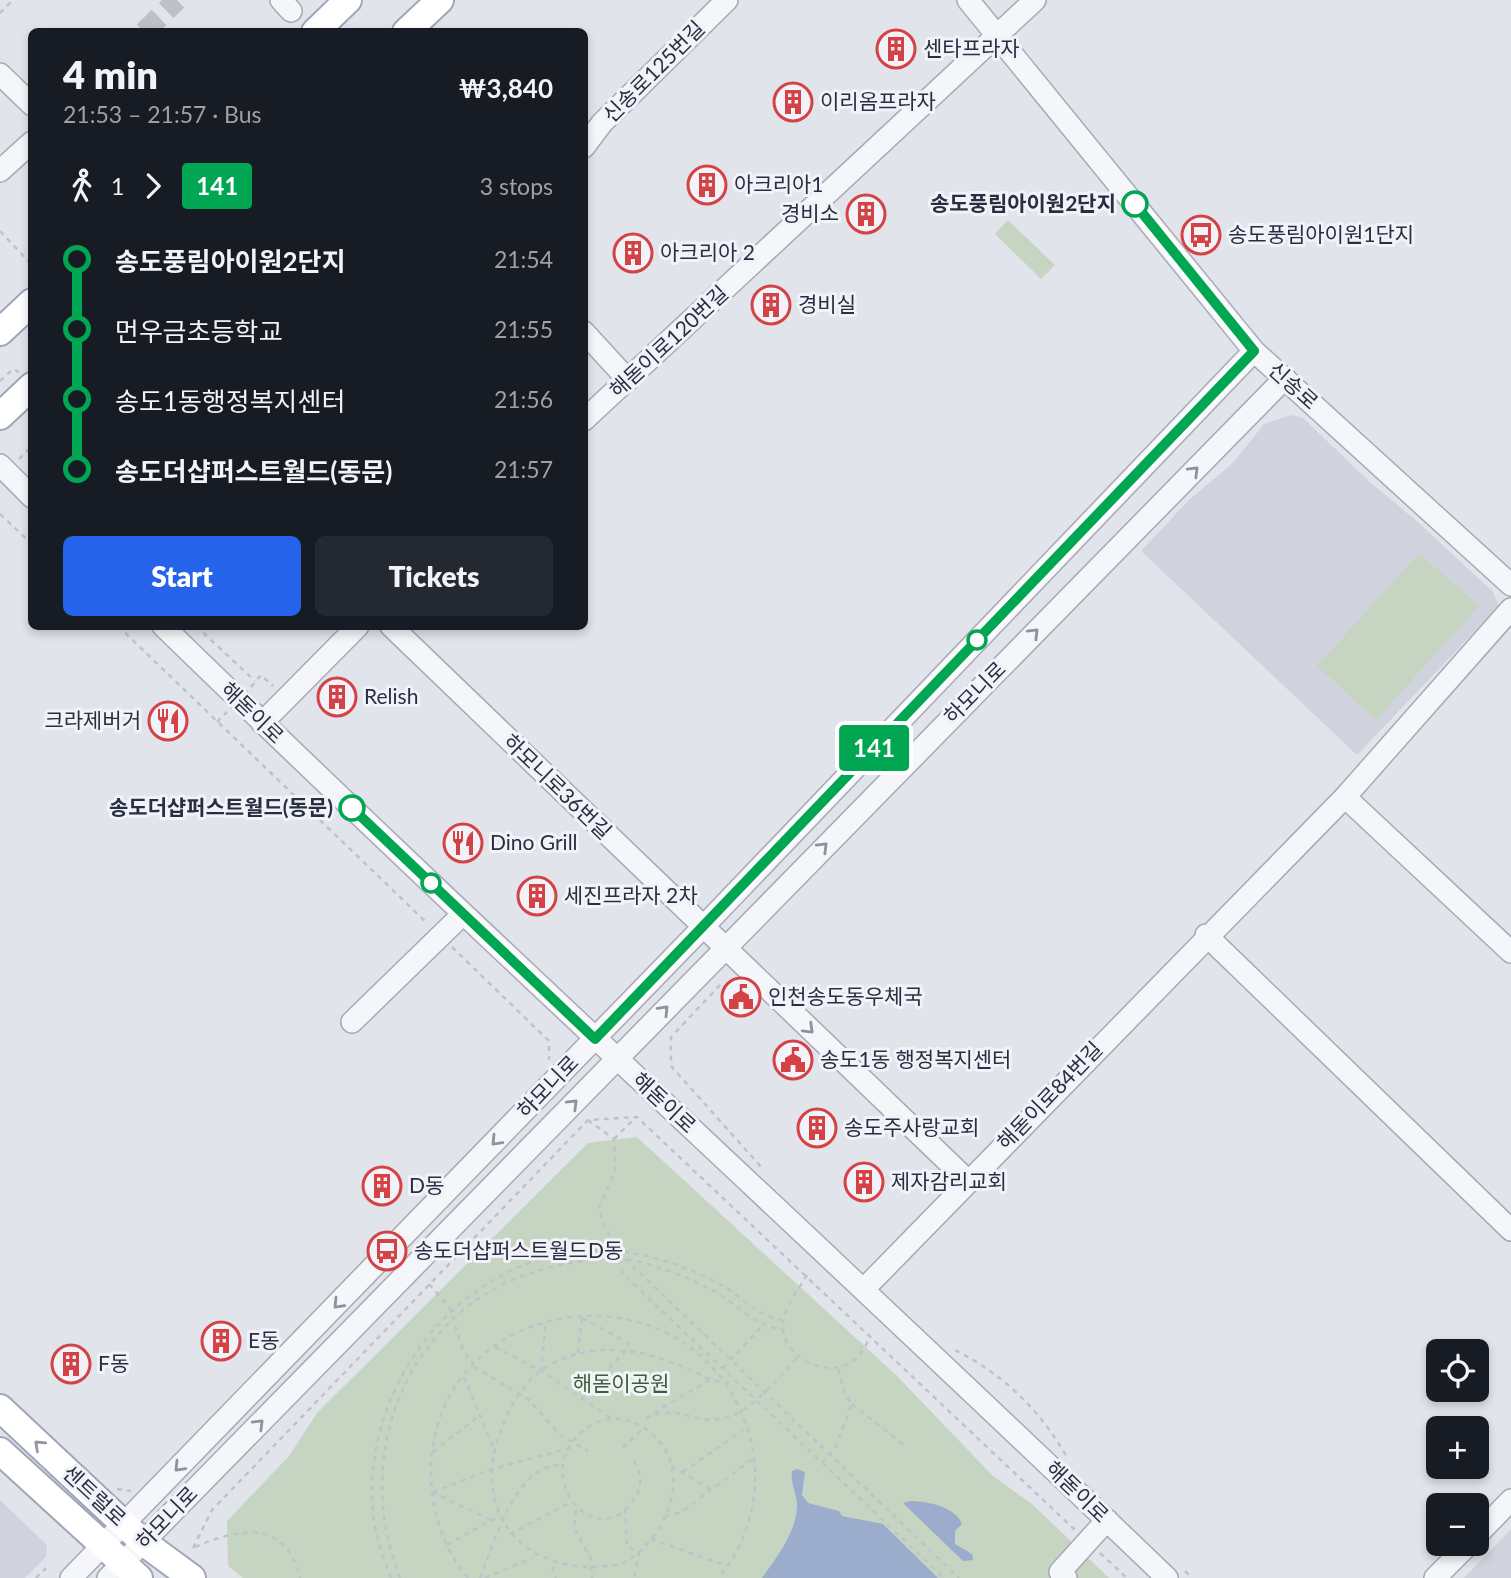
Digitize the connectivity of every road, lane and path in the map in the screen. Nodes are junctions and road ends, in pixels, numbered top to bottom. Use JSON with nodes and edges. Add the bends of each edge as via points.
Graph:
{"nodes":[{"id":1,"x":13,"y":0,"type":"edge"},
{"id":2,"x":348,"y":0,"type":"edge"},
{"id":3,"x":440,"y":0,"type":"edge"},
{"id":4,"x":727,"y":0,"type":"edge"},
{"id":5,"x":968,"y":0,"type":"edge"},
{"id":6,"x":1035,"y":0,"type":"edge"},
{"id":7,"x":0,"y":12,"type":"edge"},
{"id":8,"x":319,"y":28,"type":"edge"},
{"id":9,"x":411,"y":28,"type":"edge"},
{"id":10,"x":999,"y":35,"type":"junction"},
{"id":11,"x":0,"y":74,"type":"edge"},
{"id":12,"x":28,"y":101,"type":"edge"},
{"id":13,"x":588,"y":142,"type":"edge"},
{"id":14,"x":28,"y":146,"type":"edge"},
{"id":15,"x":0,"y":171,"type":"edge"},
{"id":16,"x":0,"y":232,"type":"edge"},
{"id":17,"x":28,"y":261,"type":"edge"},
{"id":18,"x":28,"y":306,"type":"edge"},
{"id":19,"x":0,"y":331,"type":"edge"},
{"id":20,"x":588,"y":336,"type":"edge"},
{"id":21,"x":1254,"y":351,"type":"junction"},
{"id":22,"x":1285,"y":378,"type":"junction"},
{"id":23,"x":26,"y":380,"type":"edge"},
{"id":24,"x":628,"y":380,"type":"junction"},
{"id":25,"x":0,"y":381,"type":"edge"},
{"id":26,"x":0,"y":415,"type":"edge"},
{"id":27,"x":588,"y":416,"type":"edge"},
{"id":28,"x":0,"y":465,"type":"edge"},
{"id":29,"x":28,"y":493,"type":"edge"},
{"id":30,"x":0,"y":514,"type":"edge"},
{"id":31,"x":28,"y":540,"type":"edge"},
{"id":32,"x":1511,"y":584,"type":"edge"},
{"id":33,"x":1511,"y":609,"type":"edge"},
{"id":34,"x":122,"y":630,"type":"edge"},
{"id":35,"x":167,"y":630,"type":"edge"},
{"id":36,"x":200,"y":630,"type":"edge"},
{"id":37,"x":354,"y":630,"type":"edge"},
{"id":38,"x":395,"y":630,"type":"edge"},
{"id":39,"x":255,"y":682,"type":"dead end"},
{"id":40,"x":262,"y":723,"type":"junction"},
{"id":41,"x":1345,"y":797,"type":"junction"},
{"id":42,"x":463,"y":914,"type":"junction"},
{"id":43,"x":431,"y":927,"type":"dead end"},
{"id":44,"x":703,"y":927,"type":"junction"},
{"id":45,"x":1206,"y":935,"type":"junction"},
{"id":46,"x":724,"y":948,"type":"junction"},
{"id":47,"x":454,"y":949,"type":"dead end"},
{"id":48,"x":1511,"y":952,"type":"edge"},
{"id":49,"x":720,"y":985,"type":"dead end"},
{"id":50,"x":352,"y":1022,"type":"dead end"},
{"id":51,"x":595,"y":1039,"type":"junction"},
{"id":52,"x":549,"y":1041,"type":"dead end"},
{"id":53,"x":617,"y":1060,"type":"junction"},
{"id":54,"x":637,"y":1117,"type":"junction"},
{"id":55,"x":588,"y":1120,"type":"junction"},
{"id":56,"x":614,"y":1139,"type":"junction"},
{"id":57,"x":766,"y":1172,"type":"dead end"},
{"id":58,"x":967,"y":1181,"type":"junction"},
{"id":59,"x":1511,"y":1229,"type":"edge"},
{"id":60,"x":618,"y":1252,"type":"junction"},
{"id":61,"x":618,"y":1259,"type":"junction"},
{"id":62,"x":625,"y":1259,"type":"junction"},
{"id":63,"x":807,"y":1275,"type":"junction"},
{"id":64,"x":429,"y":1284,"type":"junction"},
{"id":65,"x":865,"y":1288,"type":"junction"},
{"id":66,"x":451,"y":1311,"type":"junction"},
{"id":67,"x":582,"y":1316,"type":"junction"},
{"id":68,"x":454,"y":1318,"type":"junction"},
{"id":69,"x":546,"y":1321,"type":"junction"},
{"id":70,"x":784,"y":1321,"type":"junction"},
{"id":71,"x":763,"y":1325,"type":"junction"},
{"id":72,"x":783,"y":1329,"type":"junction"},
{"id":73,"x":870,"y":1337,"type":"junction"},
{"id":74,"x":495,"y":1347,"type":"junction"},
{"id":75,"x":950,"y":1347,"type":"dead end"},
{"id":76,"x":627,"y":1349,"type":"junction"},
{"id":77,"x":578,"y":1353,"type":"junction"},
{"id":78,"x":799,"y":1356,"type":"junction"},
{"id":79,"x":730,"y":1361,"type":"junction"},
{"id":80,"x":474,"y":1366,"type":"junction"},
{"id":81,"x":838,"y":1367,"type":"junction"},
{"id":82,"x":723,"y":1369,"type":"junction"},
{"id":83,"x":541,"y":1371,"type":"junction"},
{"id":84,"x":464,"y":1377,"type":"junction"},
{"id":85,"x":711,"y":1379,"type":"junction"},
{"id":86,"x":735,"y":1381,"type":"junction"},
{"id":87,"x":726,"y":1383,"type":"junction"},
{"id":88,"x":763,"y":1391,"type":"junction"},
{"id":89,"x":519,"y":1394,"type":"junction"},
{"id":90,"x":582,"y":1397,"type":"junction"},
{"id":91,"x":755,"y":1399,"type":"junction"},
{"id":92,"x":852,"y":1404,"type":"junction"},
{"id":93,"x":0,"y":1408,"type":"edge"},
{"id":94,"x":742,"y":1411,"type":"junction"},
{"id":95,"x":480,"y":1415,"type":"junction"},
{"id":96,"x":611,"y":1418,"type":"junction"},
{"id":97,"x":646,"y":1418,"type":"junction"},
{"id":98,"x":636,"y":1423,"type":"junction"},
{"id":99,"x":643,"y":1427,"type":"junction"},
{"id":100,"x":747,"y":1427,"type":"junction"},
{"id":101,"x":573,"y":1442,"type":"junction"},
{"id":102,"x":904,"y":1445,"type":"dead end"},
{"id":103,"x":570,"y":1448,"type":"junction"},
{"id":104,"x":623,"y":1448,"type":"dead end"},
{"id":105,"x":0,"y":1451,"type":"edge"},
{"id":106,"x":433,"y":1451,"type":"junction"},
{"id":107,"x":495,"y":1451,"type":"junction"},
{"id":108,"x":588,"y":1451,"type":"dead end"},
{"id":109,"x":830,"y":1455,"type":"junction"},
{"id":110,"x":754,"y":1458,"type":"junction"},
{"id":111,"x":1068,"y":1458,"type":"dead end"},
{"id":112,"x":634,"y":1461,"type":"dead end"},
{"id":113,"x":822,"y":1463,"type":"junction"},
{"id":114,"x":564,"y":1465,"type":"junction"},
{"id":115,"x":672,"y":1466,"type":"junction"},
{"id":116,"x":492,"y":1469,"type":"junction"},
{"id":117,"x":683,"y":1472,"type":"junction"},
{"id":118,"x":711,"y":1490,"type":"junction"},
{"id":119,"x":432,"y":1492,"type":"junction"},
{"id":120,"x":1511,"y":1500,"type":"edge"},
{"id":121,"x":571,"y":1502,"type":"junction"},
{"id":122,"x":625,"y":1508,"type":"junction"},
{"id":123,"x":577,"y":1509,"type":"junction"},
{"id":124,"x":500,"y":1515,"type":"junction"},
{"id":125,"x":665,"y":1516,"type":"junction"},
{"id":126,"x":491,"y":1520,"type":"junction"},
{"id":127,"x":1107,"y":1520,"type":"junction"},
{"id":128,"x":503,"y":1523,"type":"junction"},
{"id":129,"x":1489,"y":1523,"type":"edge"},
{"id":130,"x":133,"y":1534,"type":"junction"},
{"id":131,"x":510,"y":1534,"type":"junction"},
{"id":132,"x":651,"y":1539,"type":"junction"},
{"id":133,"x":1088,"y":1542,"type":"junction"},
{"id":134,"x":447,"y":1545,"type":"junction"},
{"id":135,"x":638,"y":1552,"type":"junction"},
{"id":136,"x":1457,"y":1556,"type":"edge"},
{"id":137,"x":534,"y":1558,"type":"junction"},
{"id":138,"x":727,"y":1566,"type":"junction"},
{"id":139,"x":118,"y":1567,"type":"edge"},
{"id":140,"x":552,"y":1567,"type":"junction"},
{"id":141,"x":46,"y":1568,"type":"dead end"},
{"id":142,"x":563,"y":1571,"type":"dead end"},
{"id":143,"x":592,"y":1572,"type":"junction"},
{"id":144,"x":575,"y":1573,"type":"dead end"},
{"id":145,"x":1175,"y":1573,"type":"edge"},
{"id":146,"x":36,"y":1578,"type":"edge"},
{"id":147,"x":71,"y":1578,"type":"edge"},
{"id":148,"x":192,"y":1578,"type":"edge"},
{"id":149,"x":300,"y":1578,"type":"edge"},
{"id":150,"x":391,"y":1578,"type":"edge"},
{"id":151,"x":400,"y":1578,"type":"edge"},
{"id":152,"x":468,"y":1578,"type":"edge"},
{"id":153,"x":482,"y":1578,"type":"edge"},
{"id":154,"x":556,"y":1578,"type":"edge"},
{"id":155,"x":592,"y":1578,"type":"edge"},
{"id":156,"x":635,"y":1578,"type":"edge"},
{"id":157,"x":718,"y":1578,"type":"edge"},
{"id":158,"x":944,"y":1578,"type":"edge"},
{"id":159,"x":959,"y":1578,"type":"edge"},
{"id":160,"x":1066,"y":1578,"type":"edge"},
{"id":161,"x":1128,"y":1578,"type":"edge"},
{"id":162,"x":1192,"y":1578,"type":"edge"},
{"id":163,"x":1435,"y":1578,"type":"edge"}],
"edges":[{"from":1,"to":7,"type":"path"},
{"from":2,"to":8,"type":"main road"},
{"from":3,"to":9,"type":"main road"},
{"from":4,"to":13,"type":"street","name":"신송로125번길"},
{"from":5,"to":10,"type":"street","name":"신송로"},
{"from":6,"to":10,"type":"street","name":"해돋이로120번길"},
{"from":10,"to":21,"type":"street","name":"신송로"},
{"from":10,"to":24,"type":"street","name":"해돋이로120번길"},
{"from":11,"to":12,"type":"street"},
{"from":14,"to":15,"type":"street"},
{"from":16,"to":17,"type":"path"},
{"from":18,"to":19,"type":"main road"},
{"from":20,"to":24,"type":"street"},
{"from":21,"to":22,"type":"street","name":"신송로"},
{"from":21,"to":44,"type":"street","name":"하모니로"},
{"from":22,"to":32,"type":"street","name":"신송로"},
{"from":46,"to":22,"type":"street","name":"하모니로","one_way":true},
{"from":23,"to":25,"type":"path","via":[[15,369]]},
{"from":23,"to":26,"type":"main road"},
{"from":24,"to":27,"type":"street","name":"해돋이로120번길"},
{"from":28,"to":29,"type":"street"},
{"from":30,"to":31,"type":"path"},
{"from":33,"to":41,"type":"street","name":"해돋이로84번길"},
{"from":34,"to":43,"type":"path"},
{"from":35,"to":40,"type":"street","name":"해돋이로"},
{"from":36,"to":39,"type":"path"},
{"from":37,"to":40,"type":"street"},
{"from":38,"to":44,"type":"street","name":"하모니로36번길"},
{"from":40,"to":42,"type":"street","name":"해돋이로"},
{"from":41,"to":45,"type":"street","name":"해돋이로84번길"},
{"from":41,"to":48,"type":"street"},
{"from":42,"to":50,"type":"street"},
{"from":42,"to":51,"type":"street","name":"해돋이로"},
{"from":44,"to":46,"type":"street","name":"하모니로36번길"},
{"from":44,"to":51,"type":"street","name":"하모니로"},
{"from":45,"to":58,"type":"street","name":"해돋이로84번길"},
{"from":45,"to":59,"type":"street"},
{"from":53,"to":46,"type":"street","name":"하모니로","one_way":true},
{"from":46,"to":58,"type":"street","name":"하모니로36번길","one_way":true},
{"from":47,"to":52,"type":"path"},
{"from":49,"to":57,"type":"path","via":[[671,1037],[671,1066]]},
{"from":51,"to":53,"type":"street","name":"해돋이로"},
{"from":51,"to":130,"type":"street","name":"하모니로","one_way":true},
{"from":53,"to":65,"type":"street","name":"해돋이로"},
{"from":130,"to":53,"type":"street","name":"하모니로","one_way":true},
{"from":54,"to":55,"type":"path"},
{"from":54,"to":56,"type":"path"},
{"from":54,"to":63,"type":"path"},
{"from":55,"to":56,"type":"path"},
{"from":55,"to":64,"type":"path"},
{"from":56,"to":60,"type":"path","via":[[615,1172],[599,1207]]},
{"from":58,"to":65,"type":"street","name":"해돋이로84번길"},
{"from":60,"to":61,"type":"path"},
{"from":60,"to":62,"type":"path"},
{"from":60,"to":66,"type":"path","via":[[565,1255],[520,1268]]},
{"from":60,"to":70,"type":"path","via":[[660,1259],[693,1271],[766,1316]]},
{"from":61,"to":62,"type":"path"},
{"from":61,"to":68,"type":"path","via":[[541,1269],[501,1286]]},
{"from":61,"to":82,"type":"path","via":[[623,1274]]},
{"from":62,"to":71,"type":"path","via":[[701,1284]]},
{"from":62,"to":79,"type":"path"},
{"from":63,"to":70,"type":"path"},
{"from":63,"to":73,"type":"path"},
{"from":64,"to":66,"type":"path"},
{"from":64,"to":149,"type":"path","via":[[212,1510],[193,1548],[229,1533],[266,1536],[286,1544]]},
{"from":65,"to":127,"type":"street","name":"해돋이로"},
{"from":66,"to":68,"type":"path"},
{"from":66,"to":150,"type":"path","via":[[414,1354],[391,1394],[382,1421],[373,1513]]},
{"from":67,"to":69,"type":"path"},
{"from":67,"to":76,"type":"path","via":[[626,1340]]},
{"from":67,"to":77,"type":"path"},
{"from":67,"to":87,"type":"path","via":[[622,1316],[667,1332],[706,1359]]},
{"from":68,"to":80,"type":"path","via":[[463,1350]]},
{"from":68,"to":151,"type":"path","via":[[411,1373],[398,1398],[383,1451],[382,1514]]},
{"from":69,"to":74,"type":"path"},
{"from":69,"to":83,"type":"path"},
{"from":70,"to":72,"type":"path"},
{"from":71,"to":72,"type":"path"},
{"from":71,"to":79,"type":"path"},
{"from":72,"to":78,"type":"path"},
{"from":73,"to":81,"type":"path","via":[[862,1353]]},
{"from":73,"to":133,"type":"path"},
{"from":74,"to":80,"type":"path"},
{"from":74,"to":83,"type":"path"},
{"from":75,"to":111,"type":"path","via":[[991,1368],[1048,1424]]},
{"from":76,"to":77,"type":"path"},
{"from":76,"to":85,"type":"path"},
{"from":76,"to":90,"type":"path"},
{"from":77,"to":83,"type":"path"},
{"from":78,"to":81,"type":"path","via":[[816,1366]]},
{"from":78,"to":88,"type":"path"},
{"from":79,"to":82,"type":"path"},
{"from":79,"to":88,"type":"path"},
{"from":80,"to":84,"type":"path"},
{"from":80,"to":89,"type":"path"},
{"from":81,"to":92,"type":"path"},
{"from":82,"to":86,"type":"path"},
{"from":83,"to":89,"type":"path"},
{"from":83,"to":90,"type":"path"},
{"from":84,"to":95,"type":"path"},
{"from":84,"to":106,"type":"path","via":[[439,1422]]},
{"from":85,"to":87,"type":"path"},
{"from":85,"to":97,"type":"path"},
{"from":86,"to":87,"type":"path"},
{"from":86,"to":91,"type":"path"},
{"from":87,"to":94,"type":"path"},
{"from":88,"to":91,"type":"path"},
{"from":88,"to":109,"type":"path"},
{"from":89,"to":101,"type":"path"},
{"from":89,"to":107,"type":"path"},
{"from":90,"to":96,"type":"path"},
{"from":91,"to":94,"type":"path"},
{"from":91,"to":113,"type":"path"},
{"from":92,"to":102,"type":"path"},
{"from":92,"to":109,"type":"path"},
{"from":130,"to":93,"type":"main road","name":"센트럴로","one_way":true},
{"from":94,"to":97,"type":"path","via":[[718,1419],[673,1411]]},
{"from":94,"to":100,"type":"path"},
{"from":95,"to":106,"type":"path"},
{"from":95,"to":107,"type":"path"},
{"from":96,"to":98,"type":"path"},
{"from":96,"to":101,"type":"path","via":[[592,1424]]},
{"from":97,"to":98,"type":"path"},
{"from":98,"to":99,"type":"path"},
{"from":99,"to":104,"type":"path"},
{"from":99,"to":115,"type":"path","via":[[663,1448]]},
{"from":100,"to":110,"type":"path"},
{"from":100,"to":117,"type":"path"},
{"from":101,"to":103,"type":"path"},
{"from":101,"to":108,"type":"path"},
{"from":103,"to":114,"type":"path"},
{"from":103,"to":116,"type":"path"},
{"from":105,"to":139,"type":"main road","name":"센트럴로"},
{"from":106,"to":119,"type":"path"},
{"from":107,"to":116,"type":"path"},
{"from":109,"to":113,"type":"path"},
{"from":109,"to":159,"type":"path"},
{"from":110,"to":118,"type":"path"},
{"from":110,"to":138,"type":"path","via":[[751,1510]]},
{"from":112,"to":122,"type":"path","via":[[640,1484]]},
{"from":113,"to":158,"type":"path"},
{"from":114,"to":121,"type":"path"},
{"from":114,"to":128,"type":"path","via":[[550,1465],[529,1477]]},
{"from":115,"to":117,"type":"path"},
{"from":115,"to":125,"type":"path"},
{"from":116,"to":119,"type":"path"},
{"from":116,"to":124,"type":"path"},
{"from":117,"to":118,"type":"path"},
{"from":118,"to":125,"type":"path","via":[[681,1513]]},
{"from":119,"to":126,"type":"path"},
{"from":119,"to":134,"type":"path"},
{"from":120,"to":129,"type":"street"},
{"from":121,"to":123,"type":"path"},
{"from":121,"to":131,"type":"path"},
{"from":122,"to":123,"type":"path","via":[[601,1519]]},
{"from":122,"to":135,"type":"path","via":[[627,1546]]},
{"from":123,"to":143,"type":"path","via":[[574,1528],[590,1556]]},
{"from":124,"to":126,"type":"path"},
{"from":124,"to":128,"type":"path"},
{"from":125,"to":132,"type":"path"},
{"from":126,"to":134,"type":"path"},
{"from":127,"to":133,"type":"street"},
{"from":127,"to":145,"type":"street","name":"해돋이로"},
{"from":128,"to":131,"type":"path"},
{"from":128,"to":153,"type":"path"},
{"from":130,"to":139,"type":"street","name":"하모니로"},
{"from":130,"to":148,"type":"main road","name":"센트럴로"},
{"from":131,"to":137,"type":"path"},
{"from":132,"to":135,"type":"path"},
{"from":132,"to":138,"type":"path"},
{"from":133,"to":160,"type":"street","via":[[1060,1573]]},
{"from":133,"to":161,"type":"path"},
{"from":134,"to":152,"type":"path"},
{"from":135,"to":143,"type":"path","via":[[620,1564]]},
{"from":135,"to":156,"type":"path"},
{"from":136,"to":163,"type":"street"},
{"from":137,"to":140,"type":"path"},
{"from":137,"to":153,"type":"path"},
{"from":138,"to":157,"type":"path"},
{"from":139,"to":147,"type":"street","name":"하모니로"},
{"from":140,"to":142,"type":"path"},
{"from":140,"to":154,"type":"path"},
{"from":141,"to":146,"type":"path"},
{"from":143,"to":144,"type":"path"},
{"from":143,"to":155,"type":"path"},
{"from":145,"to":162,"type":"path"}]}
